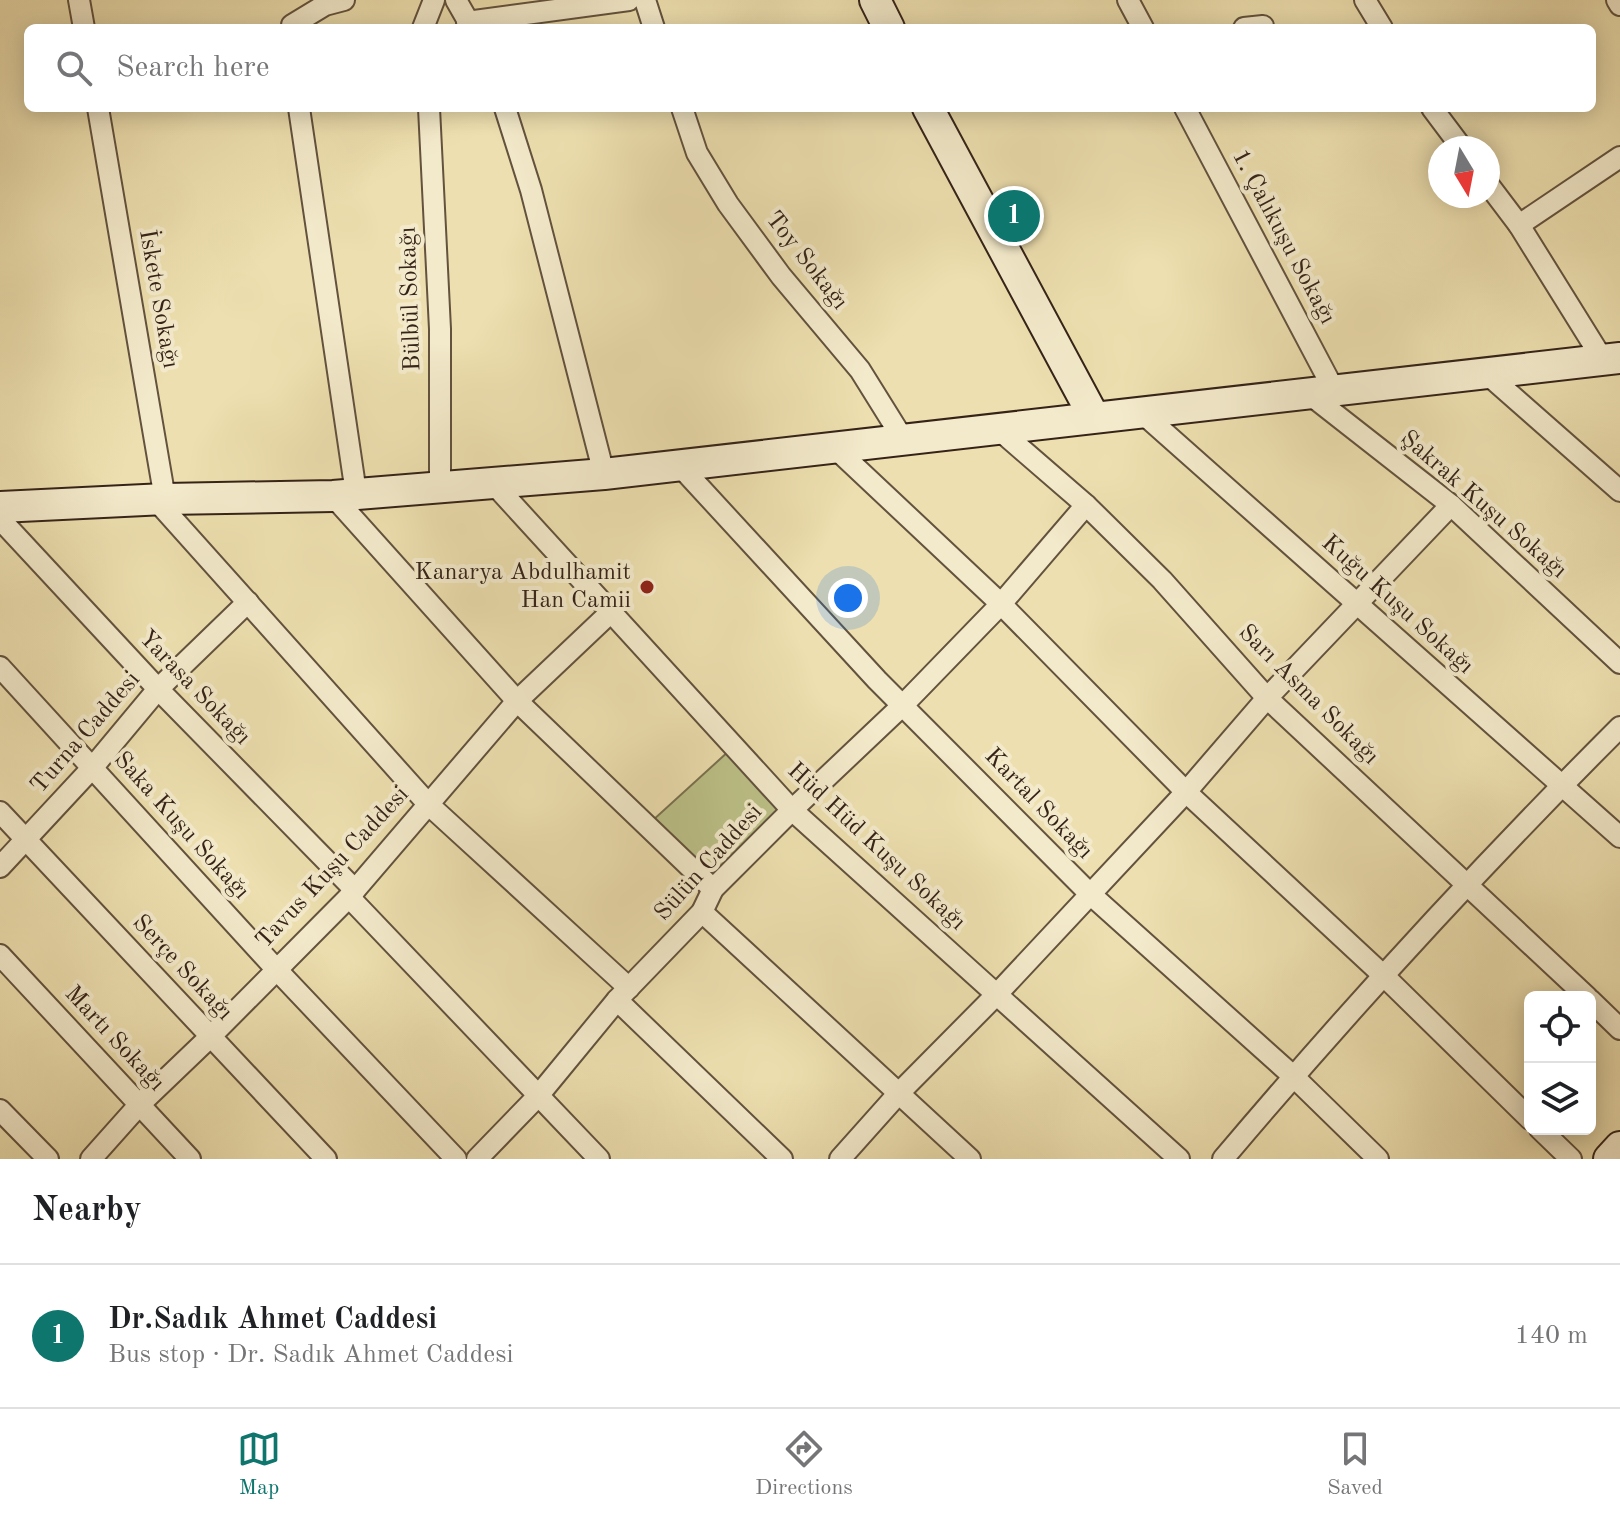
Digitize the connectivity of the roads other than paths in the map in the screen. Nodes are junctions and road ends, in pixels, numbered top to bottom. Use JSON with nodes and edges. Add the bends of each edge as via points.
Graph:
{"nodes":[{"id":1,"x":79,"y":0,"type":"edge"},
{"id":2,"x":344,"y":0,"type":"edge"},
{"id":3,"x":434,"y":0,"type":"edge"},
{"id":4,"x":456,"y":0,"type":"edge"},
{"id":5,"x":629,"y":0,"type":"edge"},
{"id":6,"x":645,"y":0,"type":"edge"},
{"id":7,"x":875,"y":0,"type":"edge"},
{"id":8,"x":1128,"y":0,"type":"edge"},
{"id":9,"x":1365,"y":0,"type":"edge"},
{"id":10,"x":1617,"y":0,"type":"edge"},
{"id":11,"x":1620,"y":5,"type":"edge"},
{"id":12,"x":83,"y":24,"type":"edge"},
{"id":13,"x":294,"y":24,"type":"edge"},
{"id":14,"x":425,"y":24,"type":"edge"},
{"id":15,"x":469,"y":24,"type":"edge"},
{"id":16,"x":476,"y":24,"type":"edge"},
{"id":17,"x":653,"y":24,"type":"edge"},
{"id":18,"x":887,"y":24,"type":"edge"},
{"id":19,"x":1141,"y":24,"type":"edge"},
{"id":20,"x":1380,"y":24,"type":"edge"},
{"id":21,"x":99,"y":112,"type":"edge"},
{"id":22,"x":299,"y":112,"type":"edge"},
{"id":23,"x":429,"y":112,"type":"edge"},
{"id":24,"x":506,"y":112,"type":"edge"},
{"id":25,"x":683,"y":112,"type":"edge"},
{"id":26,"x":930,"y":112,"type":"edge"},
{"id":27,"x":1187,"y":112,"type":"edge"},
{"id":28,"x":1435,"y":112,"type":"edge"},
{"id":29,"x":1453,"y":136,"type":"edge"},
{"id":30,"x":1620,"y":157,"type":"edge"},
{"id":31,"x":1500,"y":200,"type":"edge"},
{"id":32,"x":1519,"y":225,"type":"junction"},
{"id":33,"x":1611,"y":359,"type":"edge"},
{"id":34,"x":1486,"y":373,"type":"junction"},
{"id":35,"x":1321,"y":392,"type":"junction"},
{"id":36,"x":1140,"y":411,"type":"junction"},
{"id":37,"x":1094,"y":417,"type":"junction"},
{"id":38,"x":997,"y":428,"type":"junction"},
{"id":39,"x":903,"y":439,"type":"junction"},
{"id":40,"x":834,"y":447,"type":"junction"},
{"id":41,"x":680,"y":466,"type":"junction"},
{"id":42,"x":604,"y":474,"type":"junction"},
{"id":43,"x":493,"y":483,"type":"junction"},
{"id":44,"x":440,"y":488,"type":"junction"},
{"id":45,"x":1620,"y":491,"type":"edge"},
{"id":46,"x":345,"y":494,"type":"junction"},
{"id":47,"x":160,"y":499,"type":"junction"},
{"id":48,"x":1086,"y":505,"type":"junction"},
{"id":49,"x":1451,"y":505,"type":"junction"},
{"id":50,"x":0,"y":507,"type":"edge"},
{"id":51,"x":0,"y":519,"type":"edge"},
{"id":52,"x":248,"y":602,"type":"junction"},
{"id":53,"x":1356,"y":603,"type":"junction"},
{"id":54,"x":1001,"y":604,"type":"junction"},
{"id":55,"x":612,"y":611,"type":"junction"},
{"id":56,"x":1620,"y":663,"type":"edge"},
{"id":57,"x":0,"y":667,"type":"edge"},
{"id":58,"x":158,"y":689,"type":"junction"},
{"id":59,"x":1267,"y":698,"type":"junction"},
{"id":60,"x":517,"y":701,"type":"junction"},
{"id":61,"x":904,"y":704,"type":"junction"},
{"id":62,"x":1620,"y":727,"type":"edge"},
{"id":63,"x":93,"y":767,"type":"junction"},
{"id":64,"x":1562,"y":785,"type":"junction"},
{"id":65,"x":1186,"y":792,"type":"junction"},
{"id":66,"x":428,"y":804,"type":"junction"},
{"id":67,"x":792,"y":810,"type":"junction"},
{"id":68,"x":0,"y":812,"type":"edge"},
{"id":69,"x":1620,"y":837,"type":"edge"},
{"id":70,"x":27,"y":838,"type":"junction"},
{"id":71,"x":0,"y":867,"type":"edge"},
{"id":72,"x":1470,"y":885,"type":"junction"},
{"id":73,"x":713,"y":889,"type":"junction"},
{"id":74,"x":1089,"y":893,"type":"junction"},
{"id":75,"x":352,"y":894,"type":"junction"},
{"id":76,"x":702,"y":912,"type":"junction"},
{"id":77,"x":0,"y":955,"type":"edge"},
{"id":78,"x":276,"y":969,"type":"junction"},
{"id":79,"x":1385,"y":977,"type":"junction"},
{"id":80,"x":1581,"y":991,"type":"edge"},
{"id":81,"x":998,"y":993,"type":"junction"},
{"id":82,"x":623,"y":994,"type":"junction"},
{"id":83,"x":1596,"y":1006,"type":"edge"},
{"id":84,"x":1620,"y":1029,"type":"edge"},
{"id":85,"x":210,"y":1037,"type":"junction"},
{"id":86,"x":1293,"y":1076,"type":"junction"},
{"id":87,"x":898,"y":1094,"type":"junction"},
{"id":88,"x":538,"y":1096,"type":"junction"},
{"id":89,"x":140,"y":1104,"type":"junction"},
{"id":90,"x":0,"y":1110,"type":"edge"},
{"id":91,"x":1524,"y":1113,"type":"edge"},
{"id":92,"x":1546,"y":1135,"type":"edge"},
{"id":93,"x":1620,"y":1147,"type":"edge"},
{"id":94,"x":48,"y":1159,"type":"edge"},
{"id":95,"x":91,"y":1159,"type":"edge"},
{"id":96,"x":190,"y":1159,"type":"edge"},
{"id":97,"x":326,"y":1159,"type":"edge"},
{"id":98,"x":456,"y":1159,"type":"edge"},
{"id":99,"x":477,"y":1159,"type":"edge"},
{"id":100,"x":599,"y":1159,"type":"edge"},
{"id":101,"x":782,"y":1159,"type":"edge"},
{"id":102,"x":840,"y":1159,"type":"edge"},
{"id":103,"x":970,"y":1159,"type":"edge"},
{"id":104,"x":1179,"y":1159,"type":"edge"},
{"id":105,"x":1223,"y":1159,"type":"edge"},
{"id":106,"x":1378,"y":1159,"type":"edge"},
{"id":107,"x":1571,"y":1159,"type":"edge"},
{"id":108,"x":1609,"y":1159,"type":"edge"}],
"edges":[{"from":1,"to":12,"type":"street"},
{"from":2,"to":13,"type":"street"},
{"from":3,"to":14,"type":"street"},
{"from":4,"to":15,"type":"street"},
{"from":5,"to":16,"type":"street"},
{"from":6,"to":17,"type":"street"},
{"from":7,"to":18,"type":"street"},
{"from":8,"to":19,"type":"street"},
{"from":9,"to":20,"type":"street"},
{"from":10,"to":11,"type":"street"},
{"from":21,"to":47,"type":"street","name":"İskete Sokağı"},
{"from":22,"to":46,"type":"street"},
{"from":23,"to":44,"type":"street","name":"Bülbül Sokağı","via":[[440,329]]},
{"from":24,"to":42,"type":"street"},
{"from":25,"to":39,"type":"street","name":"Toy Sokağı","via":[[697,153],[728,204],[860,370]]},
{"from":26,"to":37,"type":"street"},
{"from":27,"to":35,"type":"street","name":"1. Çalıkuşu Sokağı"},
{"from":28,"to":29,"type":"street"},
{"from":30,"to":32,"type":"street"},
{"from":31,"to":32,"type":"street"},
{"from":32,"to":33,"type":"street"},
{"from":33,"to":34,"type":"street"},
{"from":34,"to":35,"type":"street"},
{"from":34,"to":45,"type":"street"},
{"from":35,"to":36,"type":"street"},
{"from":35,"to":49,"type":"street","name":"Şakrak Kuşu Sokağı"},
{"from":36,"to":37,"type":"street"},
{"from":36,"to":53,"type":"street","name":"Kuğu Kuşu Sokağı"},
{"from":37,"to":38,"type":"street"},
{"from":38,"to":39,"type":"street"},
{"from":38,"to":48,"type":"street","name":"Sarı Asma Sokağı"},
{"from":39,"to":40,"type":"street"},
{"from":40,"to":41,"type":"street"},
{"from":40,"to":54,"type":"street"},
{"from":41,"to":42,"type":"street"},
{"from":41,"to":61,"type":"street","name":"Kartal Sokağı"},
{"from":42,"to":43,"type":"street"},
{"from":43,"to":44,"type":"street"},
{"from":43,"to":55,"type":"street","name":"Hüd Hüd Kuşu Sokağı"},
{"from":44,"to":46,"type":"street"},
{"from":46,"to":47,"type":"street"},
{"from":46,"to":60,"type":"street"},
{"from":47,"to":50,"type":"street"},
{"from":47,"to":52,"type":"street"},
{"from":48,"to":54,"type":"street","name":"Sülün Caddesi"},
{"from":48,"to":59,"type":"street","name":"Sarı Asma Sokağı","via":[[1162,580]]},
{"from":49,"to":53,"type":"street"},
{"from":49,"to":56,"type":"street","name":"Şakrak Kuşu Sokağı"},
{"from":51,"to":58,"type":"street","name":"Yarasa Sokağı"},
{"from":52,"to":58,"type":"street","name":"Turna Caddesi"},
{"from":52,"to":66,"type":"street"},
{"from":53,"to":59,"type":"street"},
{"from":53,"to":64,"type":"street","name":"Kuğu Kuşu Sokağı"},
{"from":54,"to":61,"type":"street","name":"Sülün Caddesi"},
{"from":54,"to":65,"type":"street"},
{"from":55,"to":60,"type":"street","name":"Tavus Kuşu Caddesi"},
{"from":55,"to":67,"type":"street","name":"Hüd Hüd Kuşu Sokağı"},
{"from":57,"to":63,"type":"street","name":"Saka Kuşu Sokağı"},
{"from":58,"to":63,"type":"street","name":"Turna Caddesi"},
{"from":58,"to":75,"type":"street","name":"Yarasa Sokağı"},
{"from":59,"to":65,"type":"street"},
{"from":59,"to":72,"type":"street","name":"Sarı Asma Sokağı"},
{"from":60,"to":66,"type":"street","name":"Tavus Kuşu Caddesi"},
{"from":60,"to":73,"type":"street"},
{"from":61,"to":67,"type":"street","name":"Sülün Caddesi"},
{"from":61,"to":74,"type":"street","name":"Kartal Sokağı"},
{"from":62,"to":64,"type":"street"},
{"from":63,"to":70,"type":"street","name":"Turna Caddesi"},
{"from":63,"to":78,"type":"street","name":"Saka Kuşu Sokağı"},
{"from":64,"to":69,"type":"street","name":"Kuğu Kuşu Sokağı"},
{"from":64,"to":72,"type":"street"},
{"from":65,"to":74,"type":"street"},
{"from":65,"to":79,"type":"street"},
{"from":66,"to":75,"type":"street","name":"Tavus Kuşu Caddesi"},
{"from":66,"to":82,"type":"street"},
{"from":67,"to":73,"type":"street","name":"Sülün Caddesi"},
{"from":67,"to":81,"type":"street","name":"Hüd Hüd Kuşu Sokağı"},
{"from":68,"to":70,"type":"street","name":"Serçe Sokağı"},
{"from":70,"to":71,"type":"street","name":"Turna Caddesi"},
{"from":70,"to":85,"type":"street","name":"Serçe Sokağı"},
{"from":72,"to":79,"type":"street"},
{"from":72,"to":80,"type":"street","name":"Sarı Asma Sokağı"},
{"from":73,"to":76,"type":"street","name":"Sülün Caddesi"},
{"from":74,"to":81,"type":"street"},
{"from":74,"to":86,"type":"street","name":"Kartal Sokağı"},
{"from":75,"to":78,"type":"street","name":"Tavus Kuşu Caddesi"},
{"from":75,"to":88,"type":"street","name":"Yarasa Sokağı"},
{"from":76,"to":82,"type":"street","name":"Sülün Caddesi"},
{"from":76,"to":87,"type":"street"},
{"from":77,"to":89,"type":"street","name":"Martı Sokağı"},
{"from":78,"to":85,"type":"street","name":"Tavus Kuşu Caddesi"},
{"from":78,"to":98,"type":"street","name":"Saka Kuşu Sokağı"},
{"from":79,"to":86,"type":"street"},
{"from":79,"to":91,"type":"street"},
{"from":81,"to":87,"type":"street"},
{"from":81,"to":104,"type":"street","name":"Hüd Hüd Kuşu Sokağı"},
{"from":82,"to":88,"type":"street","name":"Sülün Caddesi"},
{"from":82,"to":101,"type":"street"},
{"from":83,"to":84,"type":"street","name":"Sarı Asma Sokağı"},
{"from":85,"to":89,"type":"street","name":"Tavus Kuşu Caddesi"},
{"from":85,"to":97,"type":"street","name":"Serçe Sokağı"},
{"from":86,"to":105,"type":"street"},
{"from":86,"to":106,"type":"street","name":"Kartal Sokağı"},
{"from":87,"to":102,"type":"street"},
{"from":87,"to":103,"type":"street"},
{"from":88,"to":99,"type":"street","name":"Sülün Caddesi"},
{"from":88,"to":100,"type":"street","name":"Yarasa Sokağı"},
{"from":89,"to":95,"type":"street","name":"Tavus Kuşu Caddesi"},
{"from":89,"to":96,"type":"street","name":"Martı Sokağı"},
{"from":90,"to":94,"type":"street"},
{"from":92,"to":107,"type":"street"},
{"from":93,"to":108,"type":"street"}]}
